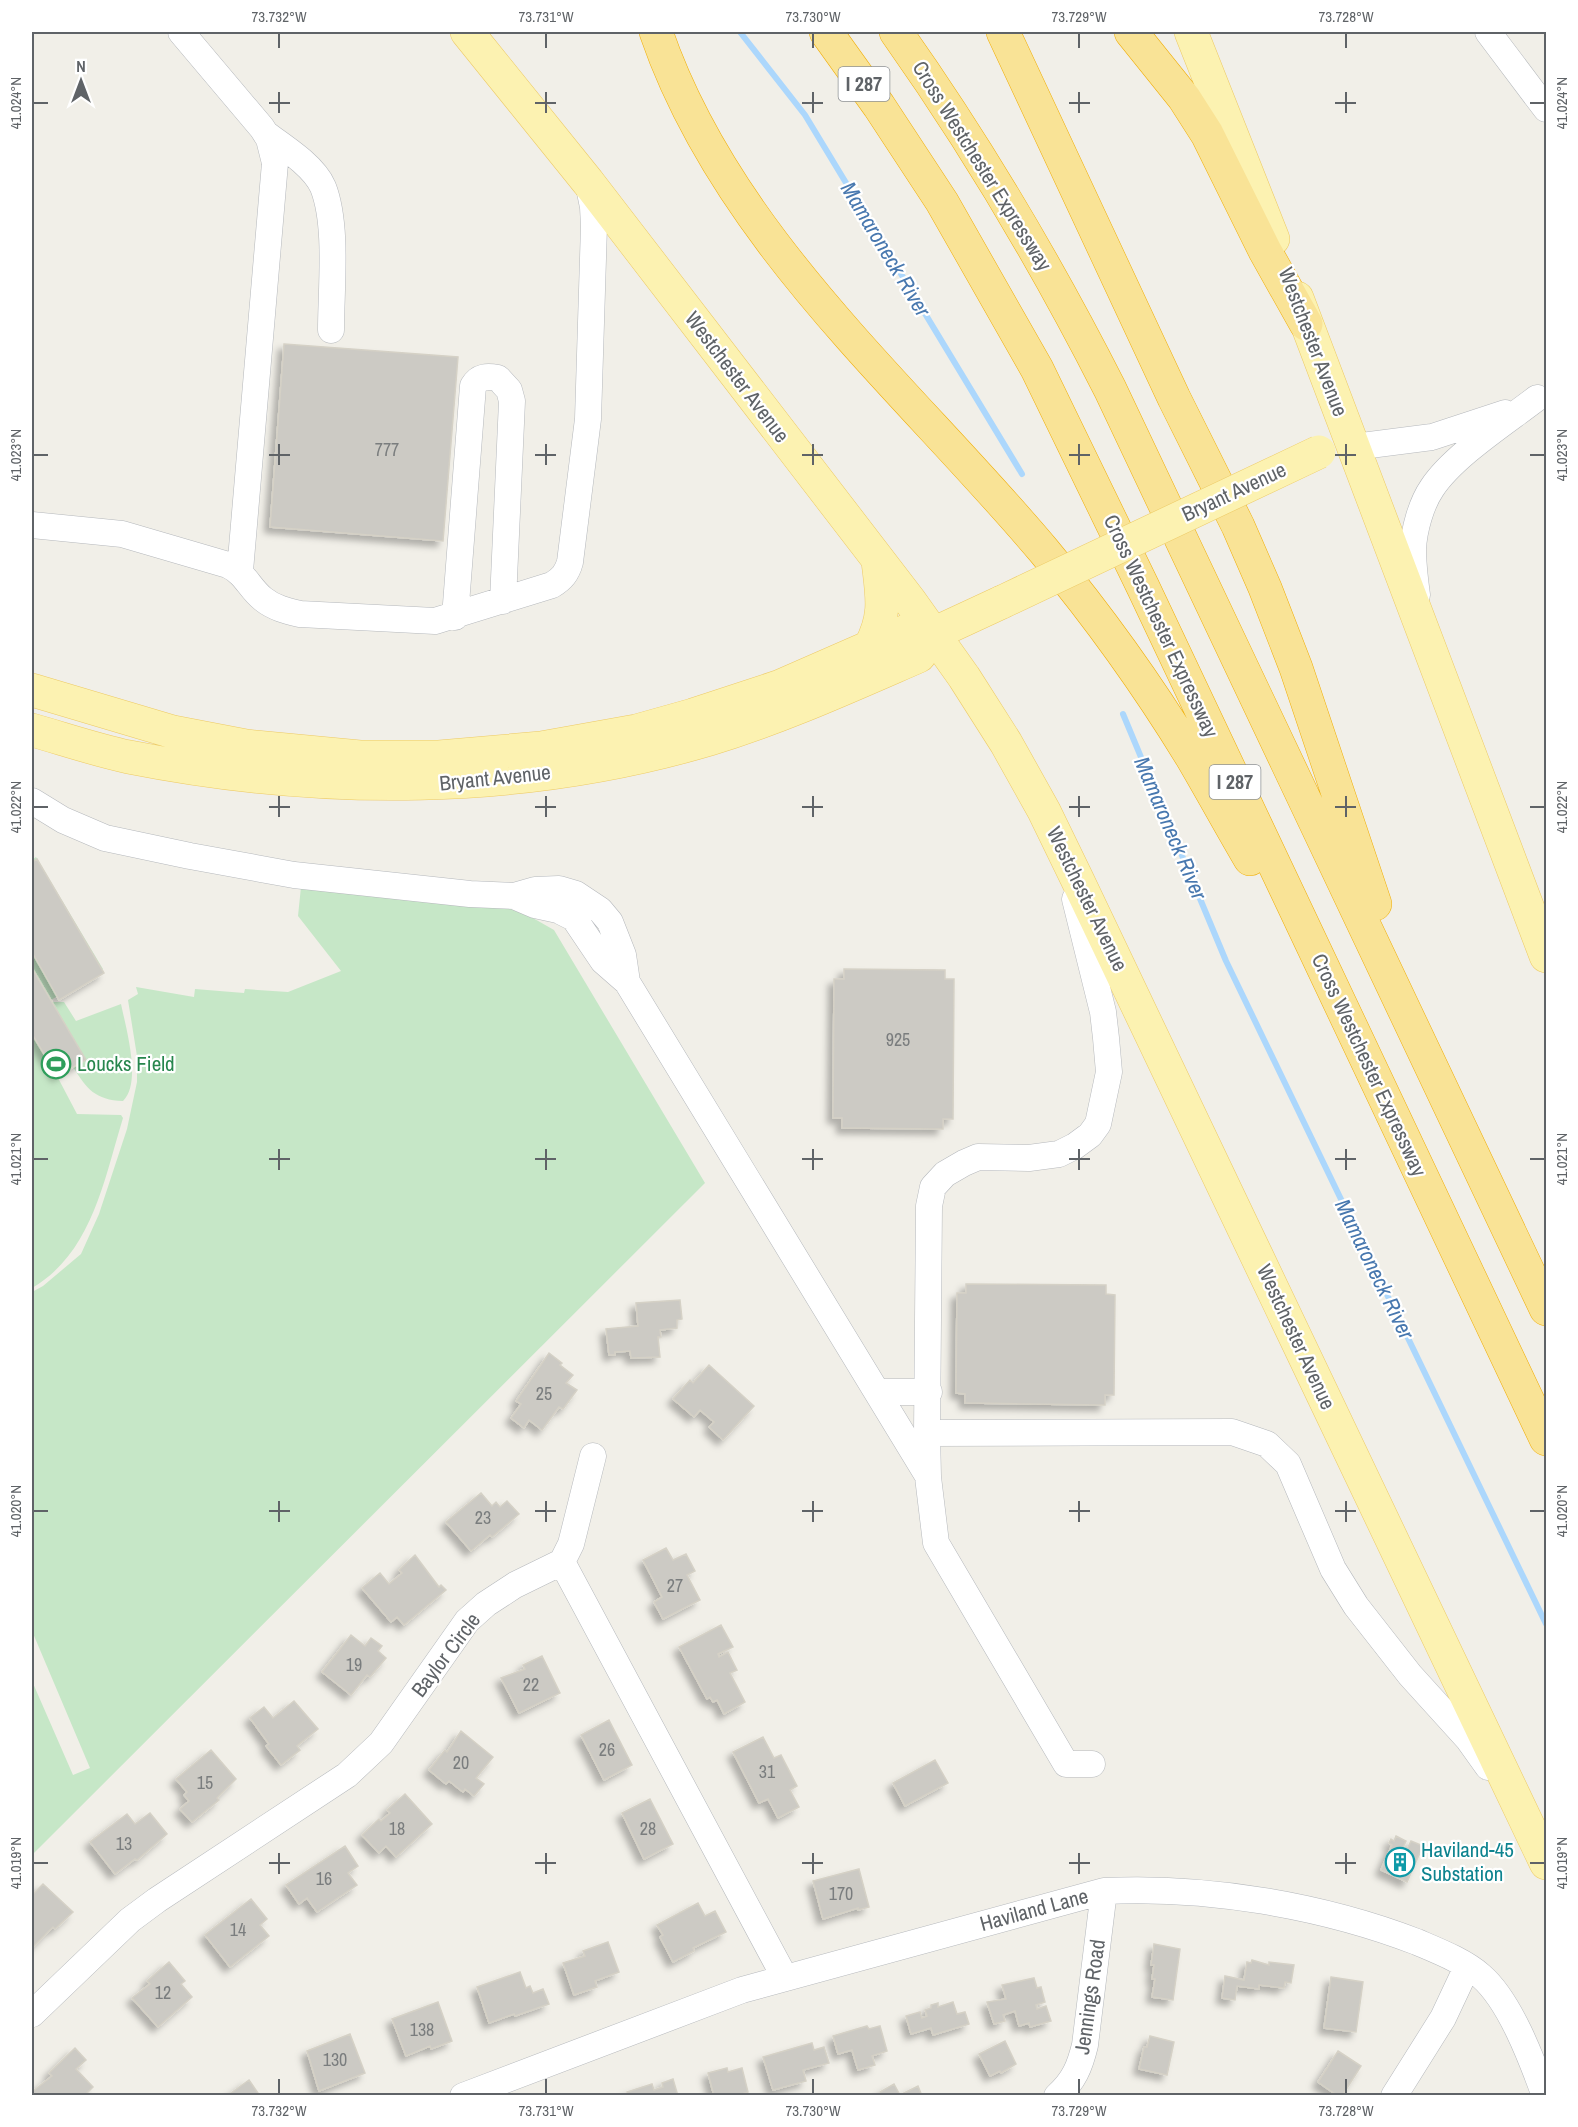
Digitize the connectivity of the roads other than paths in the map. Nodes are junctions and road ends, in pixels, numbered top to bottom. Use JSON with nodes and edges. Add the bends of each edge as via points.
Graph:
{"nodes":[{"id":1,"x":181,"y":32,"type":"edge"},
{"id":2,"x":467,"y":32,"type":"edge"},
{"id":3,"x":656,"y":32,"type":"edge"},
{"id":4,"x":826,"y":32,"type":"edge"},
{"id":5,"x":896,"y":32,"type":"edge"},
{"id":6,"x":1003,"y":32,"type":"edge"},
{"id":7,"x":1131,"y":32,"type":"edge"},
{"id":8,"x":1191,"y":32,"type":"edge"},
{"id":9,"x":1488,"y":32,"type":"edge"},
{"id":10,"x":1546,"y":109,"type":"edge"},
{"id":11,"x":266,"y":135,"type":"junction"},
{"id":12,"x":588,"y":182,"type":"junction"},
{"id":13,"x":1306,"y":324,"type":"junction"},
{"id":14,"x":331,"y":330,"type":"dead end"},
{"id":15,"x":1542,"y":393,"type":"edge"},
{"id":16,"x":1354,"y":447,"type":"junction"},
{"id":17,"x":32,"y":525,"type":"edge"},
{"id":18,"x":878,"y":561,"type":"junction"},
{"id":19,"x":240,"y":571,"type":"junction"},
{"id":20,"x":503,"y":601,"type":"junction"},
{"id":21,"x":455,"y":617,"type":"junction"},
{"id":22,"x":1419,"y":619,"type":"junction"},
{"id":23,"x":933,"y":634,"type":"junction"},
{"id":24,"x":870,"y":647,"type":"junction"},
{"id":25,"x":32,"y":690,"type":"edge"},
{"id":26,"x":32,"y":730,"type":"edge"},
{"id":27,"x":86,"y":746,"type":"junction"},
{"id":28,"x":32,"y":750,"type":"edge"},
{"id":29,"x":32,"y":785,"type":"edge"},
{"id":30,"x":38,"y":804,"type":"edge"},
{"id":31,"x":1062,"y":847,"type":"junction"},
{"id":32,"x":1546,"y":956,"type":"edge"},
{"id":33,"x":1422,"y":1045,"type":"junction"},
{"id":34,"x":1366,"y":1058,"type":"junction"},
{"id":35,"x":1546,"y":1309,"type":"edge"},
{"id":36,"x":877,"y":1392,"type":"junction"},
{"id":37,"x":928,"y":1392,"type":"junction"},
{"id":38,"x":927,"y":1433,"type":"junction"},
{"id":39,"x":1546,"y":1439,"type":"edge"},
{"id":40,"x":593,"y":1456,"type":"dead end"},
{"id":41,"x":928,"y":1477,"type":"junction"},
{"id":42,"x":562,"y":1562,"type":"junction"},
{"id":43,"x":1092,"y":1764,"type":"dead end"},
{"id":44,"x":1530,"y":1827,"type":"junction"},
{"id":45,"x":1546,"y":1863,"type":"edge"},
{"id":46,"x":1104,"y":1891,"type":"junction"},
{"id":47,"x":1467,"y":1967,"type":"junction"},
{"id":48,"x":785,"y":1978,"type":"junction"},
{"id":49,"x":32,"y":2014,"type":"edge"},
{"id":50,"x":463,"y":2096,"type":"edge"},
{"id":51,"x":1057,"y":2096,"type":"edge"},
{"id":52,"x":1394,"y":2096,"type":"edge"},
{"id":53,"x":1545,"y":2096,"type":"edge"}],
"edges":[{"from":1,"to":11,"type":"street"},
{"from":2,"to":12,"type":"main road","name":"Westchester Avenue"},
{"from":3,"to":34,"type":"highway","via":[[696,126],[772,241],[826,309],[1044,551],[1137,674],[1192,758]]},
{"from":4,"to":34,"type":"highway","name":"Cross Westchester Expressway","number":"I 287","via":[[927,178],[1037,369]]},
{"from":5,"to":33,"type":"highway","name":"Cross Westchester Expressway","number":"I 287","via":[[1013,212],[1092,354]]},
{"from":6,"to":33,"type":"highway","via":[[1265,588],[1296,668]]},
{"from":7,"to":13,"type":"highway","via":[[1173,82],[1208,135]]},
{"from":8,"to":13,"type":"main road","name":"Westchester Avenue"},
{"from":9,"to":10,"type":"street"},
{"from":11,"to":14,"type":"street","via":[[301,159],[322,186],[332,223]]},
{"from":11,"to":19,"type":"street","via":[[275,163]]},
{"from":12,"to":18,"type":"main road","name":"Westchester Avenue"},
{"from":12,"to":20,"type":"street","via":[[594,226],[588,419],[570,562],[567,572],[552,585]]},
{"from":13,"to":16,"type":"main road","name":"Westchester Avenue"},
{"from":15,"to":16,"type":"street","name":"Bryant Avenue","via":[[1487,421],[1432,437]]},
{"from":15,"to":22,"type":"street","via":[[1463,456],[1431,489],[1413,549]]},
{"from":16,"to":22,"type":"main road","name":"Westchester Avenue"},
{"from":16,"to":23,"type":"main road","name":"Bryant Avenue","bridge":true,"via":[[1319,452]]},
{"from":17,"to":19,"type":"street","via":[[122,534]]},
{"from":18,"to":23,"type":"main road","name":"Westchester Avenue"},
{"from":18,"to":24,"type":"main road","via":[[883,605]]},
{"from":19,"to":21,"type":"street","via":[[262,598],[300,614],[416,621]]},
{"from":20,"to":21,"type":"street"},
{"from":20,"to":21,"type":"street","via":[[512,401],[498,378],[484,377],[473,386]]},
{"from":22,"to":32,"type":"main road","name":"Westchester Avenue"},
{"from":23,"to":24,"type":"main road","name":"Bryant Avenue","via":[[906,631]]},
{"from":23,"to":27,"type":"main road","name":"Bryant Avenue","via":[[919,656],[767,720],[688,745],[576,770],[418,785],[314,782],[202,770]]},
{"from":23,"to":31,"type":"main road","name":"Westchester Avenue","via":[[1006,743]]},
{"from":24,"to":25,"type":"main road","name":"Bryant Avenue","via":[[745,700],[636,731],[541,748],[439,757],[360,757],[246,746],[173,732]]},
{"from":26,"to":27,"type":"main road","name":"Bryant Avenue"},
{"from":27,"to":28,"type":"street","via":[[40,745]]},
{"from":29,"to":30,"type":"street"},
{"from":30,"to":36,"type":"street","via":[[105,838],[190,856],[294,875],[514,896],[560,889],[576,894],[600,910],[610,922],[623,955],[627,982]]},
{"from":31,"to":37,"type":"street","via":[[1103,1012],[1108,1072],[1105,1098],[1098,1124],[1075,1146],[1044,1156],[978,1157],[945,1174],[933,1187],[929,1206]]},
{"from":31,"to":44,"type":"main road","name":"Westchester Avenue"},
{"from":33,"to":35,"type":"highway","name":"Cross Westchester Expressway","number":"I 287"},
{"from":34,"to":39,"type":"highway","name":"Cross Westchester Expressway","number":"I 287"},
{"from":36,"to":37,"type":"street"},
{"from":36,"to":41,"type":"street"},
{"from":37,"to":38,"type":"street"},
{"from":38,"to":41,"type":"street"},
{"from":38,"to":44,"type":"street","via":[[1232,1432],[1267,1444],[1288,1464],[1333,1569],[1356,1606],[1410,1675],[1468,1739]]},
{"from":40,"to":42,"type":"street","via":[[571,1544]]},
{"from":41,"to":43,"type":"street","via":[[936,1543],[1066,1764]]},
{"from":42,"to":48,"type":"street"},
{"from":42,"to":49,"type":"street","name":"Baylor Circle","via":[[486,1604],[467,1621],[381,1743],[348,1774],[130,1920]]},
{"from":44,"to":45,"type":"main road","name":"Westchester Avenue"},
{"from":46,"to":47,"type":"street","name":"Haviland Lane","via":[[1193,1892],[1269,1902],[1379,1928]]},
{"from":46,"to":48,"type":"street","name":"Haviland Lane"},
{"from":46,"to":51,"type":"street","name":"Jennings Road","via":[[1080,2066]]},
{"from":47,"to":52,"type":"street","via":[[1443,2018]]},
{"from":47,"to":53,"type":"street","name":"Haviland Lane","via":[[1489,1984],[1514,2022]]},
{"from":48,"to":50,"type":"street","name":"Haviland Lane","via":[[742,1990]]}]}
